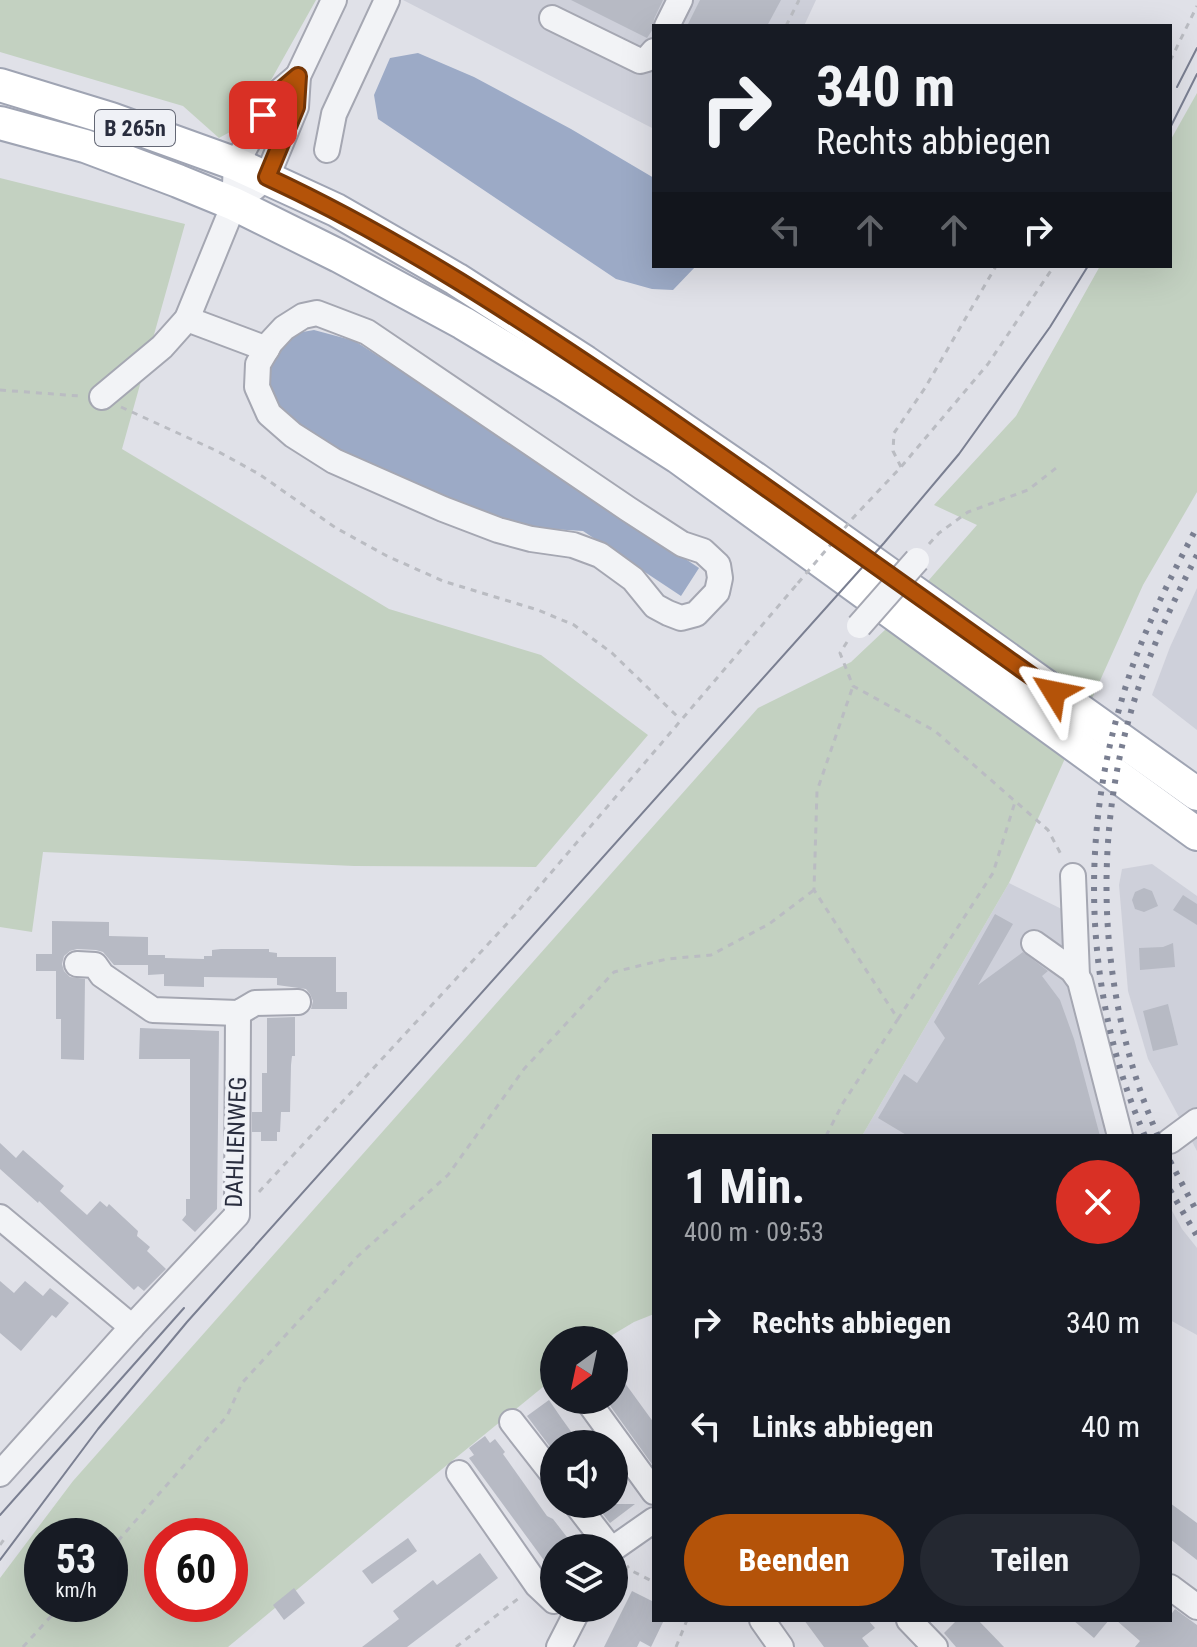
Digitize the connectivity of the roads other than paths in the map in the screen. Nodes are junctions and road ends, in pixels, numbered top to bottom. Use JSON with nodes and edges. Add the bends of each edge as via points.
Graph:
{"nodes":[{"id":1,"x":334,"y":0,"type":"edge"},
{"id":2,"x":387,"y":0,"type":"edge"},
{"id":3,"x":680,"y":0,"type":"edge"},
{"id":4,"x":552,"y":18,"type":"dead end"},
{"id":5,"x":668,"y":24,"type":"edge"},
{"id":6,"x":652,"y":53,"type":"edge"},
{"id":7,"x":298,"y":76,"type":"junction"},
{"id":8,"x":0,"y":85,"type":"edge"},
{"id":9,"x":0,"y":123,"type":"edge"},
{"id":10,"x":327,"y":150,"type":"dead end"},
{"id":11,"x":236,"y":164,"type":"junction"},
{"id":12,"x":267,"y":177,"type":"junction"},
{"id":13,"x":234,"y":204,"type":"junction"},
{"id":14,"x":187,"y":319,"type":"junction"},
{"id":15,"x":267,"y":349,"type":"junction"},
{"id":16,"x":102,"y":397,"type":"road end"},
{"id":17,"x":917,"y":560,"type":"road end"},
{"id":18,"x":859,"y":626,"type":"road end"},
{"id":19,"x":1197,"y":794,"type":"edge"},
{"id":20,"x":1197,"y":834,"type":"edge"},
{"id":21,"x":1073,"y":876,"type":"road end"},
{"id":22,"x":1034,"y":943,"type":"dead end"},
{"id":23,"x":77,"y":964,"type":"dead end"},
{"id":24,"x":1077,"y":976,"type":"junction"},
{"id":25,"x":298,"y":1002,"type":"dead end"},
{"id":26,"x":238,"y":1013,"type":"junction"},
{"id":27,"x":1197,"y":1121,"type":"edge"},
{"id":28,"x":1119,"y":1134,"type":"edge"},
{"id":29,"x":1172,"y":1140,"type":"edge"},
{"id":30,"x":0,"y":1217,"type":"edge"},
{"id":31,"x":132,"y":1327,"type":"junction"},
{"id":32,"x":597,"y":1414,"type":"edge"},
{"id":33,"x":512,"y":1422,"type":"dead end"},
{"id":34,"x":540,"y":1458,"type":"edge"},
{"id":35,"x":459,"y":1473,"type":"dead end"},
{"id":36,"x":0,"y":1474,"type":"edge"},
{"id":37,"x":652,"y":1489,"type":"edge"},
{"id":38,"x":589,"y":1518,"type":"edge"},
{"id":39,"x":652,"y":1522,"type":"edge"},
{"id":40,"x":604,"y":1534,"type":"edge"},
{"id":41,"x":628,"y":1544,"type":"edge"},
{"id":42,"x":540,"y":1586,"type":"edge"},
{"id":43,"x":1172,"y":1588,"type":"edge"},
{"id":44,"x":1197,"y":1607,"type":"edge"},
{"id":45,"x":568,"y":1622,"type":"edge"},
{"id":46,"x":763,"y":1622,"type":"edge"},
{"id":47,"x":911,"y":1622,"type":"edge"},
{"id":48,"x":559,"y":1647,"type":"edge"},
{"id":49,"x":781,"y":1647,"type":"edge"},
{"id":50,"x":935,"y":1647,"type":"edge"}],
"edges":[{"from":1,"to":7,"type":"street"},
{"from":2,"to":10,"type":"street","via":[[334,114]]},
{"from":3,"to":5,"type":"street"},
{"from":4,"to":6,"type":"street","via":[[640,61]]},
{"from":7,"to":11,"type":"street","via":[[272,98]]},
{"from":7,"to":12,"type":"street","via":[[296,107]]},
{"from":8,"to":11,"type":"main road","number":"B 265n"},
{"from":9,"to":13,"type":"main road","number":"B 265n","via":[[85,146]]},
{"from":11,"to":12,"type":"main road","number":"B 265n"},
{"from":11,"to":13,"type":"street"},
{"from":12,"to":13,"type":"street"},
{"from":12,"to":19,"type":"main road","number":"B 265n","via":[[456,279],[585,362]]},
{"from":13,"to":14,"type":"street"},
{"from":13,"to":20,"type":"main road","number":"B 265n","via":[[463,323],[678,457]]},
{"from":14,"to":15,"type":"street"},
{"from":14,"to":16,"type":"street"},
{"from":15,"to":15,"type":"street","via":[[258,364],[257,387],[269,414],[334,461],[498,530],[600,555],[633,579],[655,606],[681,618],[696,614],[717,592],[718,565],[703,551],[682,544],[628,509],[367,332],[317,313],[284,328]]},
{"from":17,"to":18,"type":"street","bridge":true},
{"from":21,"to":24,"type":"street"},
{"from":22,"to":24,"type":"street"},
{"from":23,"to":26,"type":"street","via":[[95,965],[153,1010]]},
{"from":24,"to":28,"type":"street"},
{"from":25,"to":26,"type":"street","via":[[255,1003]]},
{"from":26,"to":31,"type":"street","name":"DAHLIENWEG","via":[[237,1215]]},
{"from":27,"to":29,"type":"street"},
{"from":30,"to":31,"type":"street"},
{"from":31,"to":36,"type":"street","name":"DAHLIENWEG"},
{"from":32,"to":37,"type":"street"},
{"from":33,"to":34,"type":"street"},
{"from":35,"to":42,"type":"street"},
{"from":38,"to":40,"type":"street"},
{"from":39,"to":41,"type":"street"},
{"from":43,"to":44,"type":"street"},
{"from":45,"to":48,"type":"street"},
{"from":46,"to":49,"type":"street"},
{"from":47,"to":50,"type":"street"}]}
